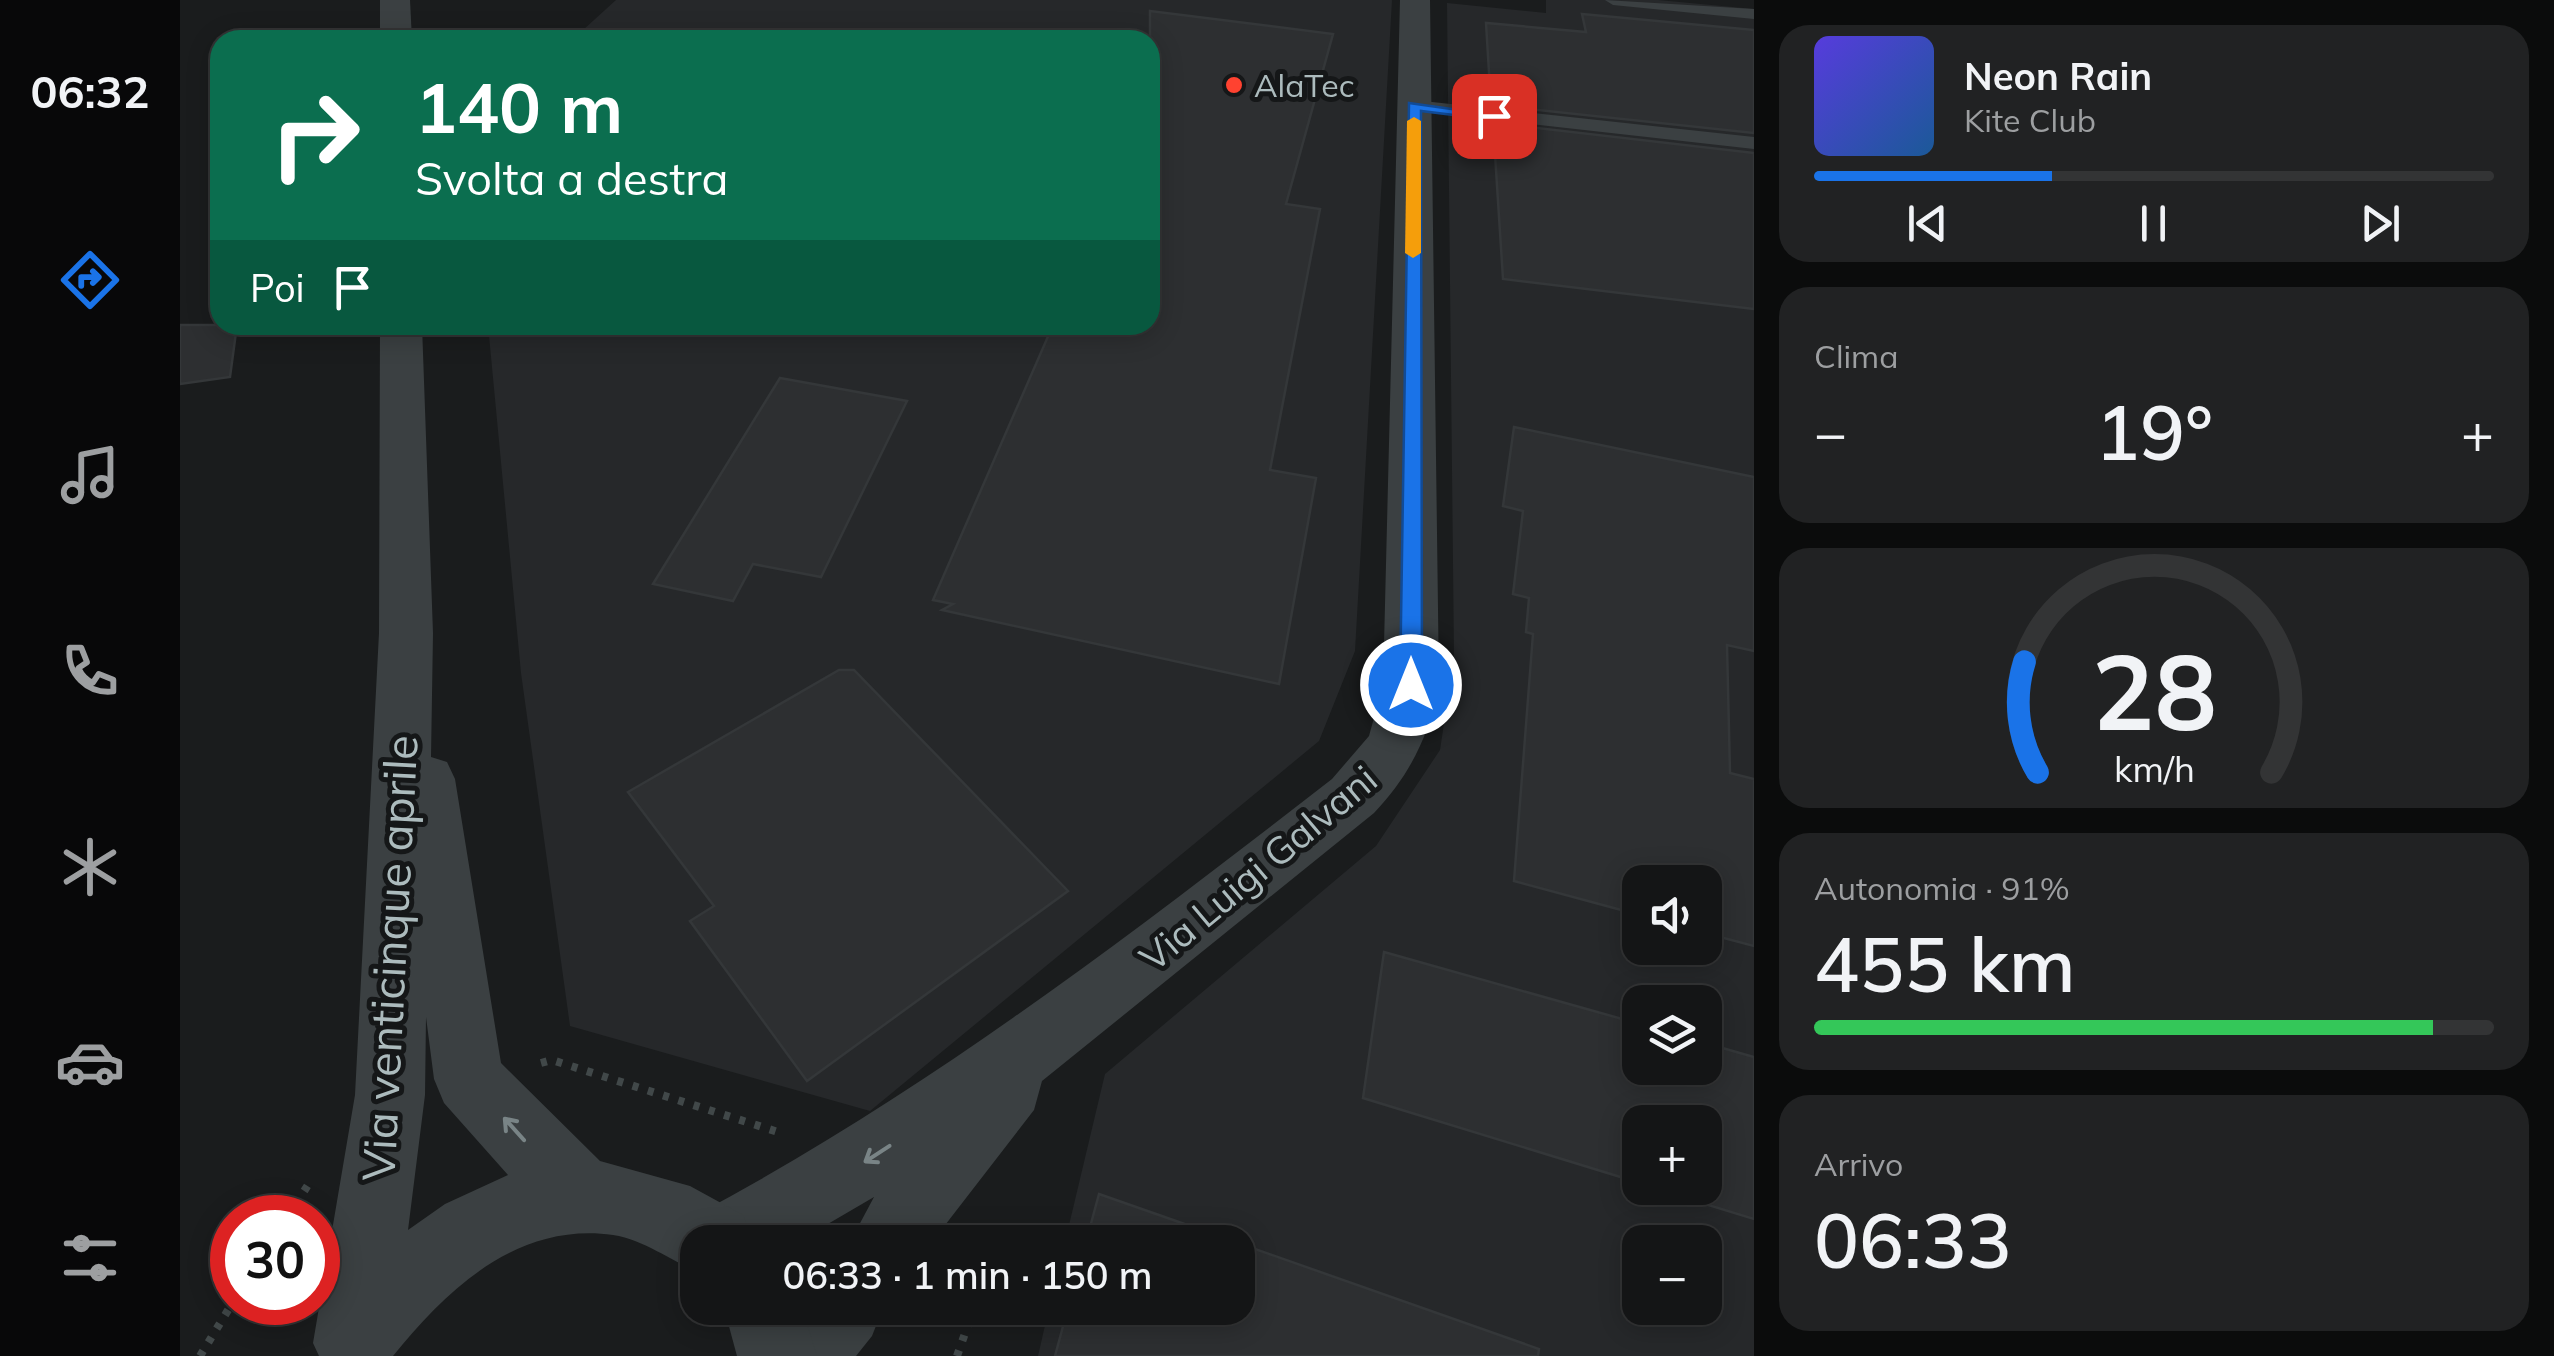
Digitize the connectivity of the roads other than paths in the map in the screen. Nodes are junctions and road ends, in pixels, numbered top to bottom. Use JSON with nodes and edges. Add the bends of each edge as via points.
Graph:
{"nodes":[{"id":1,"x":395,"y":0,"type":"edge"},
{"id":2,"x":1414,"y":0,"type":"edge"},
{"id":3,"x":1613,"y":0,"type":"edge"},
{"id":4,"x":1754,"y":14,"type":"edge"},
{"id":5,"x":396,"y":30,"type":"edge"},
{"id":6,"x":1414,"y":106,"type":"junction"},
{"id":7,"x":1754,"y":143,"type":"edge"},
{"id":8,"x":401,"y":335,"type":"edge"},
{"id":9,"x":406,"y":633,"type":"junction"},
{"id":10,"x":1046,"y":1041,"type":"junction"},
{"id":11,"x":584,"y":1196,"type":"junction"},
{"id":12,"x":693,"y":1225,"type":"edge"},
{"id":13,"x":751,"y":1225,"type":"edge"},
{"id":14,"x":900,"y":1225,"type":"edge"},
{"id":15,"x":768,"y":1325,"type":"edge"},
{"id":16,"x":831,"y":1325,"type":"edge"},
{"id":17,"x":350,"y":1349,"type":"edge"},
{"id":18,"x":777,"y":1356,"type":"edge"},
{"id":19,"x":806,"y":1356,"type":"edge"}],
"edges":[{"from":1,"to":5,"type":"street"},
{"from":2,"to":6,"type":"street","name":"Via Luigi Galvani"},
{"from":3,"to":4,"type":"lane"},
{"from":6,"to":7,"type":"lane"},
{"from":6,"to":10,"type":"street","name":"Via Luigi Galvani","via":[[1411,685],[1401,738],[1352,796]]},
{"from":8,"to":9,"type":"street","name":"Via venticinque aprile"},
{"from":11,"to":9,"type":"street","name":"Via venticinque aprile","one_way":true,"via":[[469,1079]]},
{"from":9,"to":17,"type":"street","name":"Via venticinque aprile","via":[[390,1095]]},
{"from":10,"to":13,"type":"street","name":"Via Luigi Galvani","one_way":true,"via":[[868,1160]]},
{"from":10,"to":14,"type":"street","name":"Via Luigi Galvani"},
{"from":11,"to":12,"type":"street","via":[[634,1200]]},
{"from":11,"to":17,"type":"street","via":[[515,1210],[460,1235],[386,1301]]},
{"from":15,"to":18,"type":"street"},
{"from":16,"to":19,"type":"street"}]}
